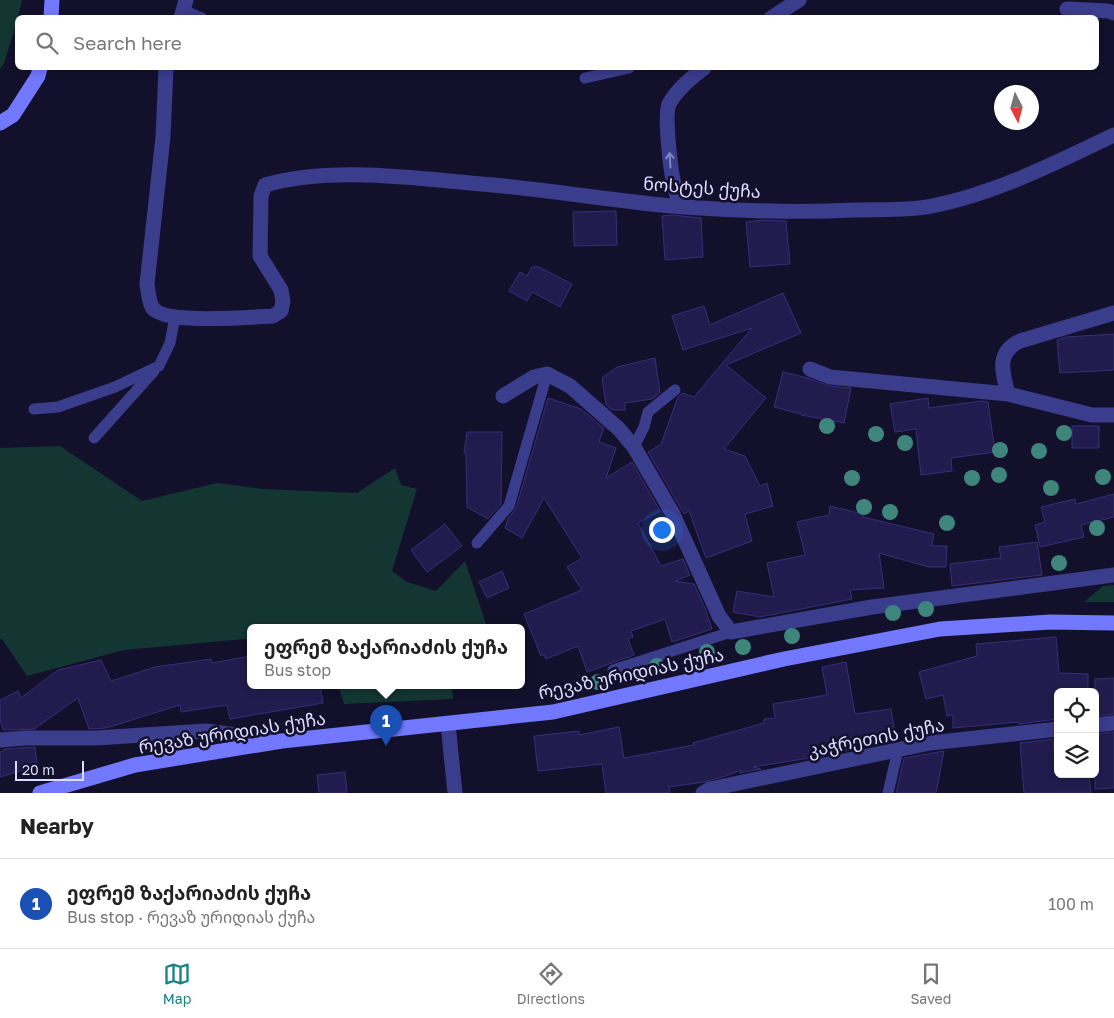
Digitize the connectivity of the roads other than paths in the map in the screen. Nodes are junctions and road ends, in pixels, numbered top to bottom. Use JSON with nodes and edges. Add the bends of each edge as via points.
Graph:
{"nodes":[{"id":1,"x":52,"y":0,"type":"edge"},
{"id":2,"x":799,"y":0,"type":"edge"},
{"id":3,"x":183,"y":9,"type":"edge"},
{"id":4,"x":1067,"y":9,"type":"dead end"},
{"id":5,"x":1114,"y":13,"type":"edge"},
{"id":6,"x":51,"y":15,"type":"edge"},
{"id":7,"x":196,"y":15,"type":"edge"},
{"id":8,"x":776,"y":15,"type":"edge"},
{"id":9,"x":40,"y":70,"type":"edge"},
{"id":10,"x":166,"y":70,"type":"edge"},
{"id":11,"x":620,"y":70,"type":"edge"},
{"id":12,"x":701,"y":70,"type":"edge"},
{"id":13,"x":585,"y":78,"type":"dead end"},
{"id":14,"x":0,"y":123,"type":"edge"},
{"id":15,"x":1114,"y":135,"type":"edge"},
{"id":16,"x":683,"y":207,"type":"junction"},
{"id":17,"x":1114,"y":314,"type":"edge"},
{"id":18,"x":175,"y":317,"type":"junction"},
{"id":19,"x":159,"y":366,"type":"junction"},
{"id":20,"x":810,"y":369,"type":"dead end"},
{"id":21,"x":547,"y":374,"type":"junction"},
{"id":22,"x":675,"y":390,"type":"dead end"},
{"id":23,"x":1008,"y":394,"type":"junction"},
{"id":24,"x":503,"y":396,"type":"dead end"},
{"id":25,"x":34,"y":409,"type":"dead end"},
{"id":26,"x":1114,"y":415,"type":"edge"},
{"id":27,"x":94,"y":438,"type":"dead end"},
{"id":28,"x":634,"y":447,"type":"junction"},
{"id":29,"x":477,"y":543,"type":"dead end"},
{"id":30,"x":1114,"y":575,"type":"edge"},
{"id":31,"x":1114,"y":623,"type":"edge"},
{"id":32,"x":731,"y":632,"type":"junction"},
{"id":33,"x":613,"y":670,"type":"dead end"},
{"id":34,"x":1114,"y":723,"type":"edge"},
{"id":35,"x":448,"y":724,"type":"junction"},
{"id":36,"x":1099,"y":725,"type":"edge"},
{"id":37,"x":1054,"y":729,"type":"edge"},
{"id":38,"x":0,"y":740,"type":"edge"},
{"id":39,"x":282,"y":741,"type":"junction"},
{"id":40,"x":898,"y":750,"type":"junction"},
{"id":41,"x":40,"y":793,"type":"edge"},
{"id":42,"x":455,"y":793,"type":"edge"},
{"id":43,"x":703,"y":793,"type":"edge"},
{"id":44,"x":888,"y":793,"type":"edge"}],
"edges":[{"from":1,"to":6,"type":"street"},
{"from":2,"to":8,"type":"street"},
{"from":3,"to":7,"type":"lane"},
{"from":4,"to":5,"type":"street"},
{"from":9,"to":14,"type":"street","via":[[13,115]]},
{"from":10,"to":18,"type":"street","via":[[163,137],[147,284],[152,307],[162,315]]},
{"from":11,"to":13,"type":"lane"},
{"from":16,"to":12,"type":"street","one_way":true,"via":[[671,174],[669,105],[687,81]]},
{"from":15,"to":16,"type":"street","name":"ნოსტეს ქუჩა","via":[[1053,164],[965,199],[929,207],[805,212]]},
{"from":16,"to":18,"type":"street","name":"ნოსტეს ქუჩა","via":[[521,187],[404,177],[326,175],[275,182],[265,185],[261,196],[260,256],[280,290],[284,301],[281,312],[273,316]]},
{"from":17,"to":23,"type":"street","via":[[1010,346],[1003,363]]},
{"from":18,"to":19,"type":"lane","via":[[170,343]]},
{"from":19,"to":25,"type":"lane","via":[[115,387],[58,407]]},
{"from":19,"to":27,"type":"lane"},
{"from":20,"to":23,"type":"street","via":[[830,377]]},
{"from":21,"to":24,"type":"street","via":[[534,377]]},
{"from":21,"to":28,"type":"street","via":[[570,386],[619,429]]},
{"from":21,"to":29,"type":"lane","via":[[509,506]]},
{"from":22,"to":28,"type":"lane","via":[[648,412]]},
{"from":23,"to":26,"type":"street","via":[[1092,415]]},
{"from":28,"to":32,"type":"street","via":[[673,514],[719,616]]},
{"from":30,"to":32,"type":"street","name":"რევაზ ურიდიას ქუჩა","via":[[872,607]]},
{"from":31,"to":35,"type":"street","name":"რევაზ ურიდიას ქუჩა","via":[[1050,622],[940,629],[784,658],[553,712]]},
{"from":32,"to":33,"type":"lane","name":"რევაზ ურიდიას ქუჩა"},
{"from":34,"to":36,"type":"street"},
{"from":35,"to":39,"type":"street","name":"რევაზ ურიდიას ქუჩა"},
{"from":35,"to":42,"type":"street"},
{"from":37,"to":40,"type":"street","name":"კაჭრეთის ქუჩა"},
{"from":38,"to":39,"type":"street","via":[[206,731]]},
{"from":39,"to":41,"type":"street","name":"რევაზ ურიდიას ქუჩა","via":[[136,765]]},
{"from":40,"to":43,"type":"street","name":"კაჭრეთის ქუჩა"},
{"from":40,"to":44,"type":"lane"}]}
